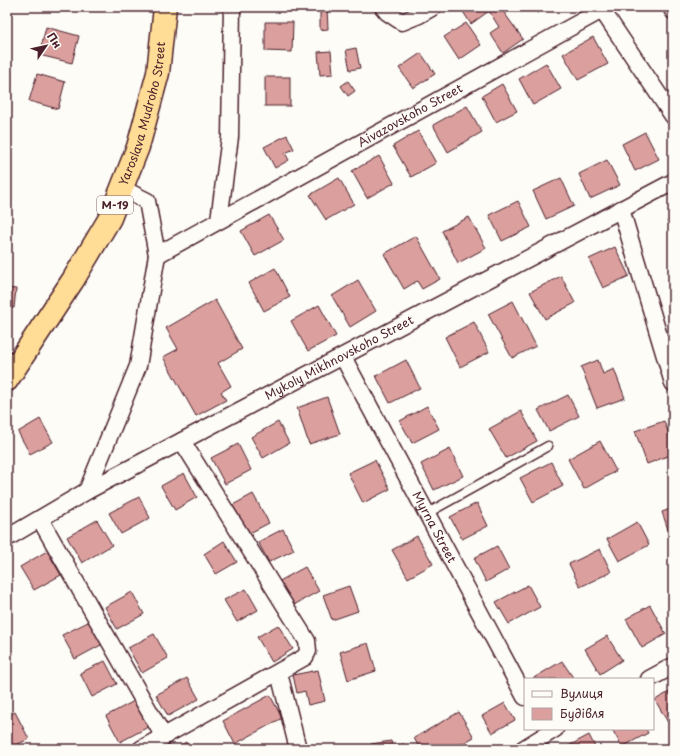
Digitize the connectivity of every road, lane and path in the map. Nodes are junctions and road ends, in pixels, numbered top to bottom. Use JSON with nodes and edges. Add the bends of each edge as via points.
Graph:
{"nodes":[{"id":1,"x":165,"y":7,"type":"edge"},
{"id":2,"x":232,"y":7,"type":"edge"},
{"id":3,"x":383,"y":7,"type":"edge"},
{"id":4,"x":433,"y":7,"type":"edge"},
{"id":5,"x":671,"y":7,"type":"edge"},
{"id":6,"x":601,"y":9,"type":"edge"},
{"id":7,"x":673,"y":11,"type":"edge"},
{"id":8,"x":673,"y":116,"type":"edge"},
{"id":9,"x":673,"y":182,"type":"edge"},
{"id":10,"x":122,"y":188,"type":"junction"},
{"id":11,"x":621,"y":209,"type":"junction"},
{"id":12,"x":219,"y":220,"type":"junction"},
{"id":13,"x":157,"y":256,"type":"junction"},
{"id":14,"x":343,"y":357,"type":"junction"},
{"id":15,"x":7,"y":380,"type":"edge"},
{"id":16,"x":673,"y":384,"type":"edge"},
{"id":17,"x":182,"y":441,"type":"junction"},
{"id":18,"x":548,"y":446,"type":"dead end"},
{"id":19,"x":87,"y":491,"type":"junction"},
{"id":20,"x":426,"y":514,"type":"junction"},
{"id":21,"x":40,"y":519,"type":"junction"},
{"id":22,"x":7,"y":538,"type":"edge"},
{"id":23,"x":673,"y":666,"type":"edge"},
{"id":24,"x":279,"y":673,"type":"junction"},
{"id":25,"x":651,"y":678,"type":"edge"},
{"id":26,"x":524,"y":695,"type":"edge"},
{"id":27,"x":547,"y":731,"type":"edge"},
{"id":28,"x":164,"y":737,"type":"junction"},
{"id":29,"x":141,"y":749,"type":"edge"},
{"id":30,"x":298,"y":749,"type":"edge"},
{"id":31,"x":523,"y":749,"type":"edge"}],
"edges":[{"from":1,"to":10,"type":"highway","name":"Yaroslava Mudroho Street","number":"М-19","via":[[158,73],[138,147]]},
{"from":2,"to":12,"type":"street","via":[[230,137]]},
{"from":3,"to":4,"type":"street","via":[[402,22]]},
{"from":5,"to":7,"type":"street"},
{"from":6,"to":8,"type":"street"},
{"from":6,"to":12,"type":"street","name":"Aivazovskoho Street"},
{"from":9,"to":11,"type":"street","name":"Mykoly Mikhnovskoho Street"},
{"from":10,"to":13,"type":"street","via":[[147,201]]},
{"from":10,"to":15,"type":"highway","name":"Yaroslava Mudroho Street","number":"М-19","via":[[110,218],[73,280]]},
{"from":11,"to":14,"type":"street","name":"Mykoly Mikhnovskoho Street"},
{"from":11,"to":16,"type":"street"},
{"from":12,"to":13,"type":"street","name":"Aivazovskoho Street"},
{"from":13,"to":19,"type":"street","via":[[138,366]]},
{"from":14,"to":17,"type":"street","name":"Mykoly Mikhnovskoho Street"},
{"from":14,"to":20,"type":"street","name":"Myrna Street"},
{"from":17,"to":19,"type":"street","name":"Mykoly Mikhnovskoho Street"},
{"from":17,"to":24,"type":"street","via":[[307,641],[306,657]]},
{"from":18,"to":20,"type":"lane"},
{"from":19,"to":21,"type":"street","name":"Mykoly Mikhnovskoho Street"},
{"from":20,"to":26,"type":"street","name":"Myrna Street"},
{"from":21,"to":22,"type":"street","name":"Mykoly Mikhnovskoho Street"},
{"from":21,"to":28,"type":"street"},
{"from":23,"to":25,"type":"street"},
{"from":24,"to":28,"type":"street"},
{"from":24,"to":30,"type":"street"},
{"from":27,"to":31,"type":"street"},
{"from":28,"to":29,"type":"street"}]}
